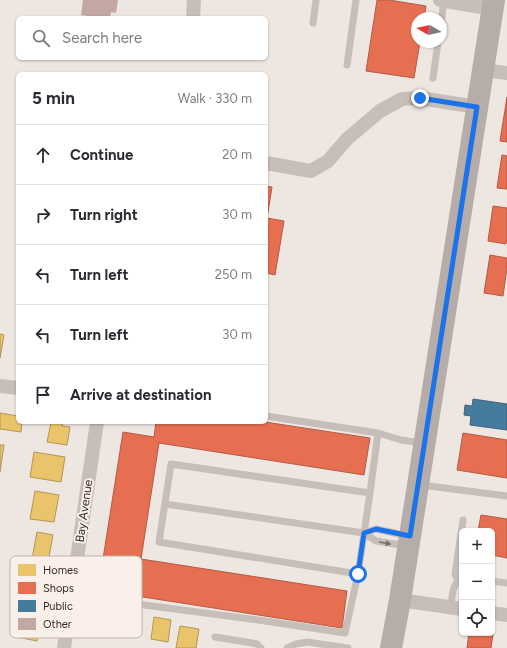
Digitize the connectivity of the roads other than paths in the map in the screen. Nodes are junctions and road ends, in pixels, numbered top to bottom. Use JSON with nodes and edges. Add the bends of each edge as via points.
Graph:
{"nodes":[{"id":1,"x":194,"y":0,"type":"edge"},
{"id":2,"x":316,"y":0,"type":"edge"},
{"id":3,"x":356,"y":0,"type":"edge"},
{"id":4,"x":442,"y":0,"type":"edge"},
{"id":5,"x":494,"y":4,"type":"edge"},
{"id":6,"x":441,"y":12,"type":"edge"},
{"id":7,"x":193,"y":16,"type":"edge"},
{"id":8,"x":313,"y":23,"type":"dead end"},
{"id":9,"x":437,"y":48,"type":"edge"},
{"id":10,"x":347,"y":65,"type":"dead end"},
{"id":11,"x":483,"y":70,"type":"junction"},
{"id":12,"x":507,"y":73,"type":"edge"},
{"id":13,"x":433,"y":78,"type":"dead end"},
{"id":14,"x":477,"y":107,"type":"junction"},
{"id":15,"x":268,"y":163,"type":"edge"},
{"id":16,"x":0,"y":386,"type":"edge"},
{"id":17,"x":16,"y":388,"type":"edge"},
{"id":18,"x":268,"y":416,"type":"edge"},
{"id":19,"x":97,"y":424,"type":"edge"},
{"id":20,"x":378,"y":433,"type":"junction"},
{"id":21,"x":425,"y":443,"type":"junction"},
{"id":22,"x":418,"y":484,"type":"junction"},
{"id":23,"x":370,"y":493,"type":"junction"},
{"id":24,"x":507,"y":496,"type":"edge"},
{"id":25,"x":165,"y":504,"type":"junction"},
{"id":26,"x":463,"y":520,"type":"dead end"},
{"id":27,"x":364,"y":533,"type":"junction"},
{"id":28,"x":410,"y":542,"type":"junction"},
{"id":29,"x":77,"y":556,"type":"edge"},
{"id":30,"x":358,"y":574,"type":"junction"},
{"id":31,"x":459,"y":579,"type":"edge"},
{"id":32,"x":459,"y":581,"type":"edge"},
{"id":33,"x":495,"y":581,"type":"edge"},
{"id":34,"x":507,"y":583,"type":"edge"},
{"id":35,"x":400,"y":600,"type":"junction"},
{"id":36,"x":142,"y":605,"type":"edge"},
{"id":37,"x":456,"y":608,"type":"edge"},
{"id":38,"x":495,"y":613,"type":"edge"},
{"id":39,"x":507,"y":615,"type":"edge"},
{"id":40,"x":215,"y":637,"type":"dead end"},
{"id":41,"x":65,"y":638,"type":"edge"},
{"id":42,"x":64,"y":648,"type":"edge"},
{"id":43,"x":261,"y":648,"type":"edge"},
{"id":44,"x":287,"y":648,"type":"edge"},
{"id":45,"x":347,"y":648,"type":"edge"},
{"id":46,"x":392,"y":648,"type":"edge"}],
"edges":[{"from":1,"to":7,"type":"street"},
{"from":2,"to":8,"type":"lane"},
{"from":3,"to":10,"type":"lane"},
{"from":4,"to":5,"type":"street"},
{"from":4,"to":6,"type":"lane"},
{"from":5,"to":11,"type":"main road"},
{"from":9,"to":13,"type":"lane"},
{"from":11,"to":12,"type":"street"},
{"from":11,"to":14,"type":"main road"},
{"from":14,"to":15,"type":"street","via":[[420,98],[402,99],[380,111],[347,139],[328,161],[311,170]]},
{"from":14,"to":21,"type":"main road"},
{"from":16,"to":17,"type":"street"},
{"from":18,"to":20,"type":"lane"},
{"from":19,"to":29,"type":"street","name":"Bay Avenue"},
{"from":20,"to":21,"type":"lane","via":[[401,440]]},
{"from":20,"to":23,"type":"lane"},
{"from":21,"to":22,"type":"main road"},
{"from":22,"to":24,"type":"lane"},
{"from":22,"to":28,"type":"main road"},
{"from":23,"to":25,"type":"lane","via":[[172,464]]},
{"from":23,"to":27,"type":"lane"},
{"from":25,"to":27,"type":"lane"},
{"from":25,"to":30,"type":"lane","via":[[159,542]]},
{"from":26,"to":31,"type":"lane","via":[[455,574]]},
{"from":27,"to":28,"type":"lane","one_way":true,"via":[[376,541]]},
{"from":27,"to":28,"type":"lane","via":[[376,529]]},
{"from":27,"to":30,"type":"lane"},
{"from":28,"to":35,"type":"main road"},
{"from":30,"to":36,"type":"lane","via":[[345,633]]},
{"from":32,"to":37,"type":"lane","via":[[454,588]]},
{"from":33,"to":34,"type":"lane"},
{"from":35,"to":37,"type":"street"},
{"from":35,"to":46,"type":"main road"},
{"from":38,"to":39,"type":"street"},
{"from":40,"to":43,"type":"lane","via":[[257,644]]},
{"from":41,"to":42,"type":"street","name":"Bay Avenue"},
{"from":44,"to":45,"type":"lane","via":[[307,642]]}]}
